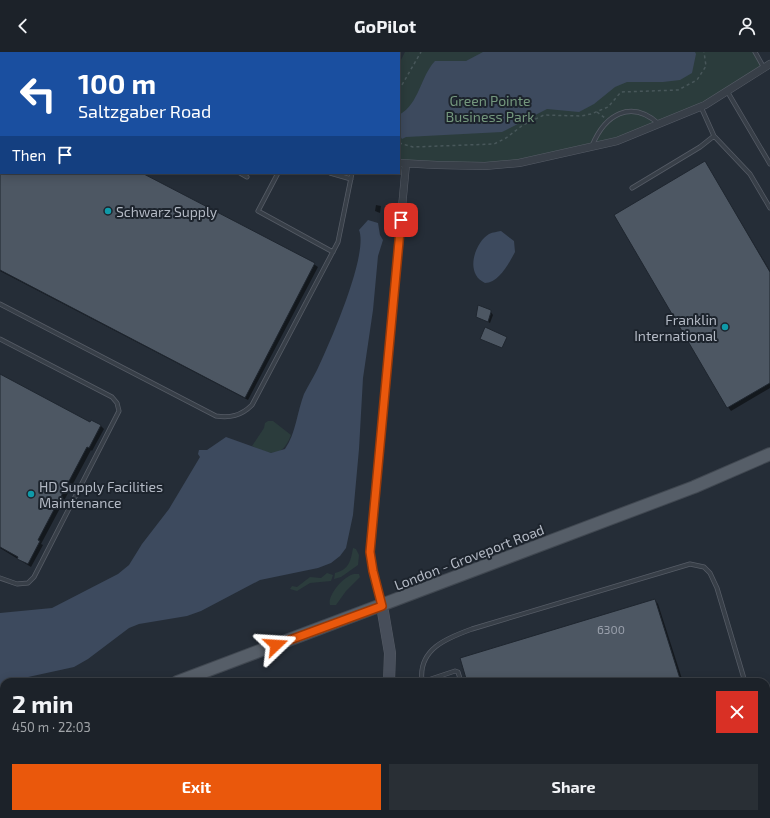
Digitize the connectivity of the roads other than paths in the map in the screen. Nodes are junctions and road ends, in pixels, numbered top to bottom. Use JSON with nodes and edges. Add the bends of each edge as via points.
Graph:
{"nodes":[{"id":1,"x":754,"y":52,"type":"edge"},
{"id":2,"x":767,"y":67,"type":"edge"},
{"id":3,"x":727,"y":91,"type":"junction"},
{"id":4,"x":700,"y":106,"type":"junction"},
{"id":5,"x":659,"y":124,"type":"junction"},
{"id":6,"x":714,"y":136,"type":"junction"},
{"id":7,"x":592,"y":147,"type":"junction"},
{"id":8,"x":403,"y":163,"type":"edge"},
{"id":9,"x":770,"y":164,"type":"edge"},
{"id":10,"x":242,"y":174,"type":"edge"},
{"id":11,"x":277,"y":174,"type":"edge"},
{"id":12,"x":334,"y":174,"type":"edge"},
{"id":13,"x":352,"y":174,"type":"edge"},
{"id":14,"x":247,"y":177,"type":"dead end"},
{"id":15,"x":351,"y":178,"type":"junction"},
{"id":16,"x":632,"y":188,"type":"dead end"},
{"id":17,"x":770,"y":208,"type":"edge"},
{"id":18,"x":333,"y":252,"type":"junction"},
{"id":19,"x":0,"y":304,"type":"edge"},
{"id":20,"x":0,"y":339,"type":"edge"},
{"id":21,"x":770,"y":454,"type":"edge"},
{"id":22,"x":0,"y":578,"type":"edge"},
{"id":23,"x":382,"y":606,"type":"junction"},
{"id":24,"x":188,"y":678,"type":"edge"},
{"id":25,"x":389,"y":678,"type":"edge"},
{"id":26,"x":421,"y":678,"type":"edge"},
{"id":27,"x":432,"y":678,"type":"edge"},
{"id":28,"x":460,"y":678,"type":"edge"},
{"id":29,"x":744,"y":678,"type":"edge"}],
"edges":[{"from":1,"to":2,"type":"lane"},
{"from":2,"to":3,"type":"street"},
{"from":3,"to":4,"type":"street"},
{"from":3,"to":9,"type":"lane"},
{"from":4,"to":5,"type":"street"},
{"from":4,"to":6,"type":"lane"},
{"from":5,"to":7,"type":"street","via":[[617,141]]},
{"from":5,"to":7,"type":"lane","via":[[647,114],[635,111],[621,114],[607,121],[600,129]]},
{"from":6,"to":16,"type":"lane"},
{"from":6,"to":17,"type":"lane","via":[[750,174]]},
{"from":7,"to":8,"type":"street","via":[[519,163],[485,166]]},
{"from":8,"to":23,"type":"street","via":[[371,542],[371,562]]},
{"from":10,"to":14,"type":"lane"},
{"from":11,"to":18,"type":"lane","via":[[258,212]]},
{"from":12,"to":15,"type":"lane"},
{"from":13,"to":15,"type":"lane"},
{"from":15,"to":18,"type":"lane","via":[[340,235]]},
{"from":18,"to":19,"type":"lane","via":[[252,405],[233,417],[216,416]]},
{"from":20,"to":22,"type":"lane","via":[[112,397],[118,403],[119,411],[34,577],[28,583],[18,584]]},
{"from":21,"to":23,"type":"main road","name":"London - Groveport Road","via":[[694,487]]},
{"from":23,"to":24,"type":"main road","name":"London - Groveport Road"},
{"from":23,"to":25,"type":"street","via":[[390,658]]},
{"from":26,"to":29,"type":"lane","via":[[420,672],[426,657],[444,640],[690,564],[704,567],[710,573],[717,588]]},
{"from":27,"to":28,"type":"lane","via":[[455,671]]}]}
